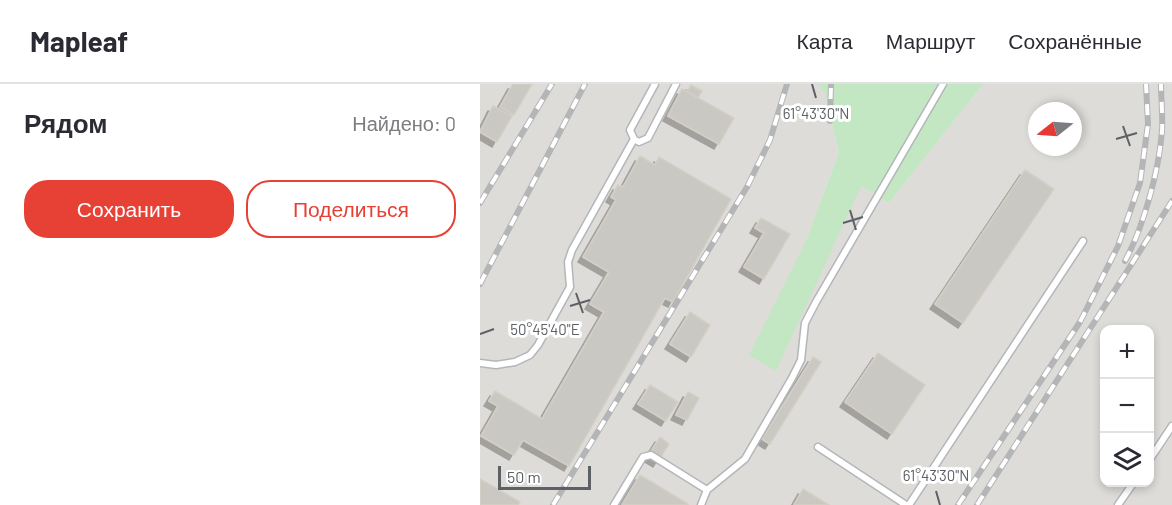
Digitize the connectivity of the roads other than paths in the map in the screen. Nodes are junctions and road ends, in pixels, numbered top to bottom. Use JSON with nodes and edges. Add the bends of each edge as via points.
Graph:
{"nodes":[{"id":1,"x":655,"y":84,"type":"edge"},
{"id":2,"x":676,"y":84,"type":"edge"},
{"id":3,"x":944,"y":84,"type":"edge"},
{"id":4,"x":634,"y":139,"type":"junction"},
{"id":5,"x":1083,"y":241,"type":"dead end"},
{"id":6,"x":480,"y":363,"type":"edge"},
{"id":7,"x":1172,"y":426,"type":"edge"},
{"id":8,"x":818,"y":447,"type":"dead end"},
{"id":9,"x":1154,"y":452,"type":"edge"},
{"id":10,"x":1131,"y":487,"type":"edge"},
{"id":11,"x":707,"y":490,"type":"junction"},
{"id":12,"x":614,"y":505,"type":"edge"},
{"id":13,"x":701,"y":505,"type":"edge"},
{"id":14,"x":908,"y":505,"type":"edge"},
{"id":15,"x":1118,"y":505,"type":"edge"}],
"edges":[{"from":1,"to":4,"type":"lane","via":[[630,130]]},
{"from":2,"to":4,"type":"lane","via":[[648,138],[639,142]]},
{"from":3,"to":11,"type":"lane","via":[[816,302],[805,323],[801,360],[745,459]]},
{"from":4,"to":6,"type":"lane","via":[[572,250],[568,262],[570,287],[538,345],[530,355],[515,362]]},
{"from":5,"to":14,"type":"lane"},
{"from":7,"to":9,"type":"lane"},
{"from":8,"to":14,"type":"lane"},
{"from":10,"to":15,"type":"lane"},
{"from":11,"to":12,"type":"lane","via":[[646,455]]},
{"from":11,"to":13,"type":"lane"}]}
